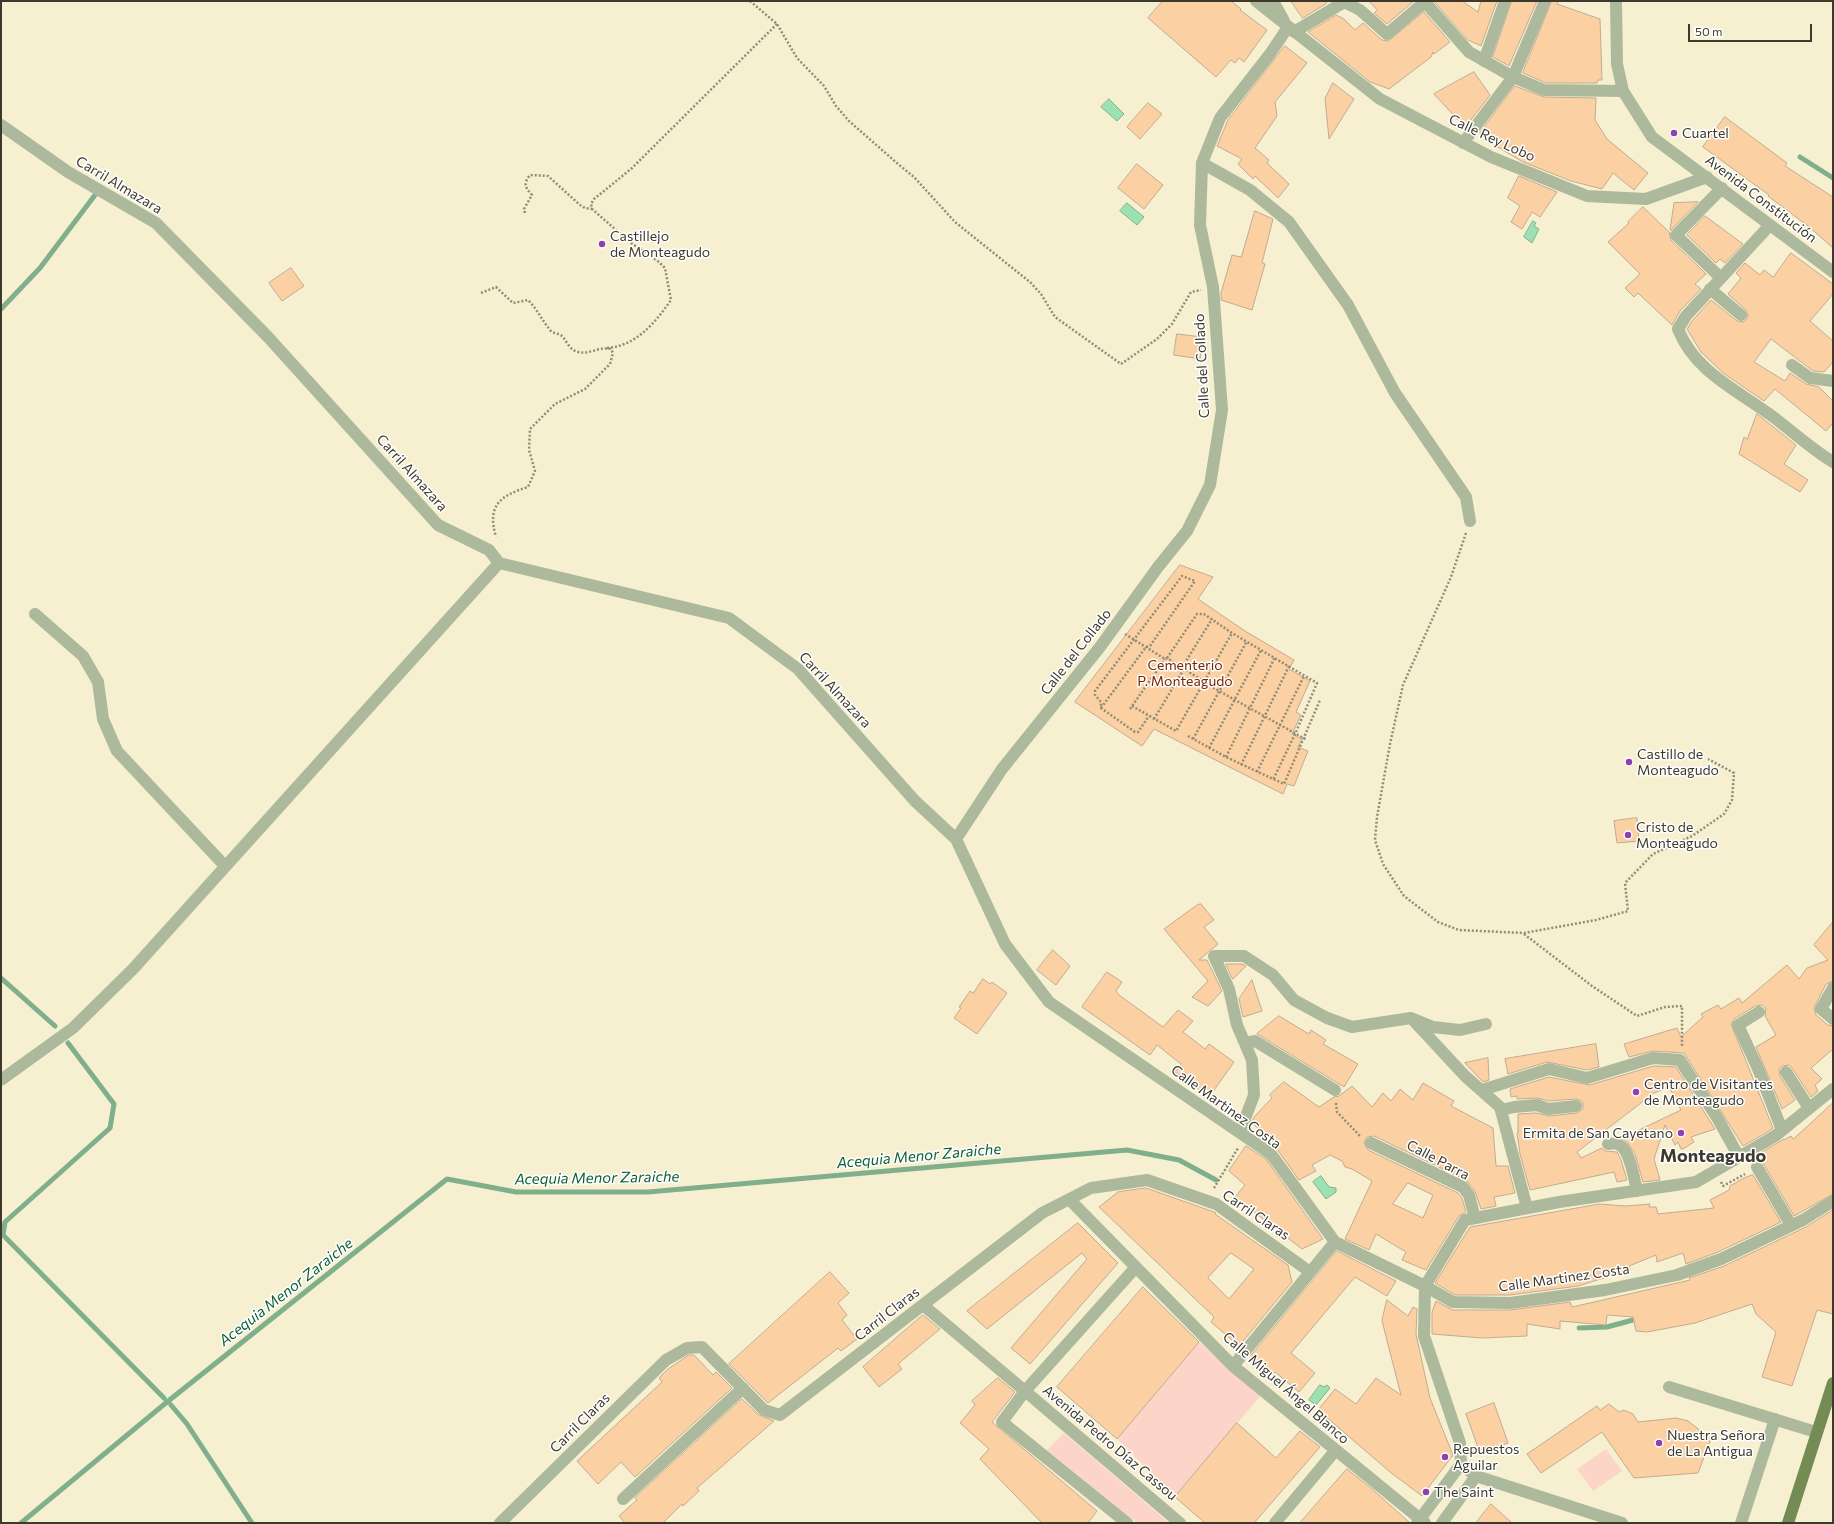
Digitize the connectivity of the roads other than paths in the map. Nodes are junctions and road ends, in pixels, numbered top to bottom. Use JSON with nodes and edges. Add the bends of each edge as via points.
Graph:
{"nodes":[{"id":1,"x":1256,"y":1,"type":"edge"},
{"id":2,"x":1273,"y":1,"type":"edge"},
{"id":3,"x":1505,"y":1,"type":"edge"},
{"id":4,"x":1545,"y":1,"type":"edge"},
{"id":5,"x":1616,"y":1,"type":"edge"},
{"id":6,"x":1344,"y":2,"type":"edge"},
{"id":7,"x":1425,"y":2,"type":"edge"},
{"id":8,"x":1291,"y":30,"type":"junction"},
{"id":9,"x":1484,"y":60,"type":"junction"},
{"id":10,"x":1513,"y":77,"type":"junction"},
{"id":11,"x":1623,"y":91,"type":"junction"},
{"id":12,"x":1,"y":125,"type":"edge"},
{"id":13,"x":1463,"y":143,"type":"junction"},
{"id":14,"x":1202,"y":163,"type":"junction"},
{"id":15,"x":1707,"y":177,"type":"junction"},
{"id":16,"x":1722,"y":188,"type":"junction"},
{"id":17,"x":1770,"y":225,"type":"junction"},
{"id":18,"x":1833,"y":272,"type":"edge"},
{"id":19,"x":1721,"y":278,"type":"junction"},
{"id":20,"x":1710,"y":289,"type":"junction"},
{"id":21,"x":1741,"y":315,"type":"dead end"},
{"id":22,"x":1792,"y":365,"type":"dead end"},
{"id":23,"x":1833,"y":381,"type":"edge"},
{"id":24,"x":1833,"y":462,"type":"edge"},
{"id":25,"x":1470,"y":521,"type":"road end"},
{"id":26,"x":499,"y":563,"type":"junction"},
{"id":27,"x":35,"y":614,"type":"dead end"},
{"id":28,"x":956,"y":840,"type":"junction"},
{"id":29,"x":225,"y":866,"type":"junction"},
{"id":30,"x":1833,"y":988,"type":"edge"},
{"id":31,"x":1759,"y":1012,"type":"dead end"},
{"id":32,"x":1410,"y":1018,"type":"junction"},
{"id":33,"x":1833,"y":1019,"type":"edge"},
{"id":34,"x":1486,"y":1024,"type":"dead end"},
{"id":35,"x":1245,"y":1043,"type":"junction"},
{"id":36,"x":1786,"y":1072,"type":"dead end"},
{"id":37,"x":1,"y":1080,"type":"edge"},
{"id":38,"x":1832,"y":1089,"type":"edge"},
{"id":39,"x":1335,"y":1090,"type":"dead end"},
{"id":40,"x":1482,"y":1090,"type":"junction"},
{"id":41,"x":1576,"y":1106,"type":"dead end"},
{"id":42,"x":1810,"y":1108,"type":"junction"},
{"id":43,"x":1501,"y":1110,"type":"junction"},
{"id":44,"x":1782,"y":1130,"type":"junction"},
{"id":45,"x":1242,"y":1134,"type":"junction"},
{"id":46,"x":1371,"y":1143,"type":"road end"},
{"id":47,"x":1608,"y":1144,"type":"dead end"},
{"id":48,"x":1739,"y":1157,"type":"junction"},
{"id":49,"x":1756,"y":1168,"type":"road end"},
{"id":50,"x":1637,"y":1191,"type":"junction"},
{"id":51,"x":1069,"y":1199,"type":"junction"},
{"id":52,"x":1833,"y":1201,"type":"edge"},
{"id":53,"x":1528,"y":1208,"type":"junction"},
{"id":54,"x":1475,"y":1218,"type":"junction"},
{"id":55,"x":1791,"y":1225,"type":"junction"},
{"id":56,"x":1335,"y":1242,"type":"junction"},
{"id":57,"x":1136,"y":1267,"type":"junction"},
{"id":58,"x":1310,"y":1272,"type":"junction"},
{"id":59,"x":1426,"y":1286,"type":"junction"},
{"id":60,"x":923,"y":1305,"type":"junction"},
{"id":61,"x":1233,"y":1366,"type":"junction"},
{"id":62,"x":1833,"y":1384,"type":"edge"},
{"id":63,"x":1668,"y":1387,"type":"dead end"},
{"id":64,"x":743,"y":1388,"type":"junction"},
{"id":65,"x":1025,"y":1391,"type":"junction"},
{"id":66,"x":1775,"y":1419,"type":"junction"},
{"id":67,"x":1816,"y":1432,"type":"junction"},
{"id":68,"x":1335,"y":1450,"type":"junction"},
{"id":69,"x":1461,"y":1464,"type":"junction"},
{"id":70,"x":1476,"y":1476,"type":"junction"},
{"id":71,"x":623,"y":1499,"type":"dead end"},
{"id":72,"x":1421,"y":1522,"type":"edge"},
{"id":73,"x":500,"y":1523,"type":"edge"},
{"id":74,"x":1127,"y":1523,"type":"edge"},
{"id":75,"x":1180,"y":1523,"type":"edge"},
{"id":76,"x":1275,"y":1523,"type":"edge"},
{"id":77,"x":1442,"y":1523,"type":"edge"},
{"id":78,"x":1622,"y":1523,"type":"edge"},
{"id":79,"x":1741,"y":1523,"type":"edge"},
{"id":80,"x":1788,"y":1523,"type":"edge"}],
"edges":[{"from":1,"to":8,"type":"street","name":"Calle Rey Lobo"},
{"from":2,"to":8,"type":"street"},
{"from":3,"to":9,"type":"street"},
{"from":4,"to":10,"type":"street"},
{"from":5,"to":11,"type":"street","name":"Avenida Constitución","via":[[1617,64]]},
{"from":6,"to":7,"type":"street","via":[[1360,10],[1387,34]]},
{"from":6,"to":8,"type":"street"},
{"from":7,"to":9,"type":"street","via":[[1469,52]]},
{"from":8,"to":13,"type":"street","name":"Calle Rey Lobo","via":[[1380,99]]},
{"from":8,"to":14,"type":"street","name":"Calle del Collado","via":[[1220,118]]},
{"from":9,"to":10,"type":"street"},
{"from":10,"to":11,"type":"street","via":[[1544,90]]},
{"from":10,"to":13,"type":"street"},
{"from":11,"to":15,"type":"street","name":"Avenida Constitución","via":[[1652,137]]},
{"from":12,"to":26,"type":"street","name":"Carril Almazara","via":[[68,172],[156,223],[268,338],[438,525],[489,550]]},
{"from":13,"to":15,"type":"street","name":"Calle Rey Lobo","via":[[1587,196],[1646,199]]},
{"from":14,"to":25,"type":"street","via":[[1250,190],[1289,222],[1348,305],[1395,393],[1466,497]]},
{"from":14,"to":28,"type":"street","name":"Calle del Collado","via":[[1200,225],[1213,287],[1222,410],[1210,485],[1187,531],[1002,769]]},
{"from":15,"to":16,"type":"street","name":"Avenida Constitución"},
{"from":16,"to":17,"type":"street","name":"Avenida Constitución"},
{"from":16,"to":19,"type":"street","via":[[1676,235]]},
{"from":17,"to":18,"type":"street","name":"Avenida Constitución"},
{"from":17,"to":19,"type":"street"},
{"from":19,"to":20,"type":"street"},
{"from":20,"to":21,"type":"street"},
{"from":20,"to":24,"type":"street","via":[[1678,329],[1687,347],[1708,372]]},
{"from":22,"to":23,"type":"street","via":[[1810,378]]},
{"from":26,"to":28,"type":"street","name":"Carril Almazara","via":[[729,618],[798,669],[916,801]]},
{"from":26,"to":29,"type":"street"},
{"from":27,"to":29,"type":"street","via":[[83,656],[98,682],[103,719],[117,751]]},
{"from":28,"to":45,"type":"street","name":"Calle Martinez Costa","via":[[1005,944],[1049,1002]]},
{"from":29,"to":37,"type":"street","via":[[133,969],[73,1028]]},
{"from":30,"to":33,"type":"street","via":[[1821,1009]]},
{"from":31,"to":44,"type":"street","via":[[1738,1025]]},
{"from":32,"to":34,"type":"street","via":[[1433,1027],[1460,1030]]},
{"from":32,"to":35,"type":"street","via":[[1352,1027],[1327,1018],[1294,1000],[1274,975],[1244,956],[1214,956],[1229,989]]},
{"from":32,"to":40,"type":"street"},
{"from":35,"to":39,"type":"street","via":[[1255,1041]]},
{"from":35,"to":45,"type":"street","via":[[1252,1060],[1254,1095]]},
{"from":36,"to":42,"type":"street"},
{"from":38,"to":42,"type":"street"},
{"from":40,"to":43,"type":"street"},
{"from":40,"to":48,"type":"street","via":[[1549,1069],[1587,1078],[1653,1058],[1680,1060]]},
{"from":41,"to":43,"type":"street","via":[[1548,1109],[1537,1105]]},
{"from":42,"to":44,"type":"street"},
{"from":43,"to":53,"type":"street"},
{"from":44,"to":48,"type":"street"},
{"from":45,"to":56,"type":"street","name":"Calle Martinez Costa","via":[[1271,1154]]},
{"from":46,"to":54,"type":"street","name":"Calle Parra","via":[[1463,1187],[1469,1195]]},
{"from":47,"to":50,"type":"street","via":[[1617,1144],[1628,1154]]},
{"from":48,"to":50,"type":"street","via":[[1696,1182]]},
{"from":49,"to":55,"type":"street"},
{"from":50,"to":53,"type":"street"},
{"from":51,"to":57,"type":"street","name":"Calle Miguel Ángel Blanco"},
{"from":51,"to":58,"type":"street","name":"Carril Claras","via":[[1091,1188],[1147,1180],[1216,1204]]},
{"from":51,"to":60,"type":"street","name":"Carril Claras","via":[[1042,1213]]},
{"from":52,"to":55,"type":"street","name":"Calle Martinez Costa"},
{"from":53,"to":54,"type":"street"},
{"from":54,"to":59,"type":"street","via":[[1465,1220]]},
{"from":55,"to":59,"type":"street","name":"Calle Martinez Costa","via":[[1721,1258],[1677,1275],[1605,1290],[1510,1303],[1453,1302]]},
{"from":56,"to":58,"type":"street"},
{"from":56,"to":59,"type":"street","name":"Calle Martinez Costa"},
{"from":57,"to":61,"type":"street","name":"Calle Miguel Ángel Blanco"},
{"from":57,"to":65,"type":"street"},
{"from":58,"to":61,"type":"street"},
{"from":59,"to":69,"type":"street","via":[[1424,1336],[1460,1443]]},
{"from":60,"to":64,"type":"street","name":"Carril Claras","via":[[780,1415],[764,1410]]},
{"from":60,"to":65,"type":"street"},
{"from":61,"to":68,"type":"street","name":"Calle Miguel Ángel Blanco"},
{"from":62,"to":67,"type":"main road"},
{"from":63,"to":66,"type":"street"},
{"from":64,"to":71,"type":"street"},
{"from":64,"to":73,"type":"street","name":"Carril Claras","via":[[702,1347],[687,1348],[666,1360]]},
{"from":65,"to":74,"type":"street","name":"Avenida Pedro Díaz Cassou","via":[[1002,1422]]},
{"from":65,"to":75,"type":"street","name":"Avenida Pedro Díaz Cassou"},
{"from":66,"to":67,"type":"street"},
{"from":66,"to":79,"type":"street"},
{"from":67,"to":80,"type":"main road"},
{"from":68,"to":72,"type":"street","name":"Calle Miguel Ángel Blanco"},
{"from":68,"to":76,"type":"street"},
{"from":69,"to":70,"type":"street"},
{"from":69,"to":72,"type":"street"},
{"from":70,"to":77,"type":"street"},
{"from":70,"to":78,"type":"street"}]}
